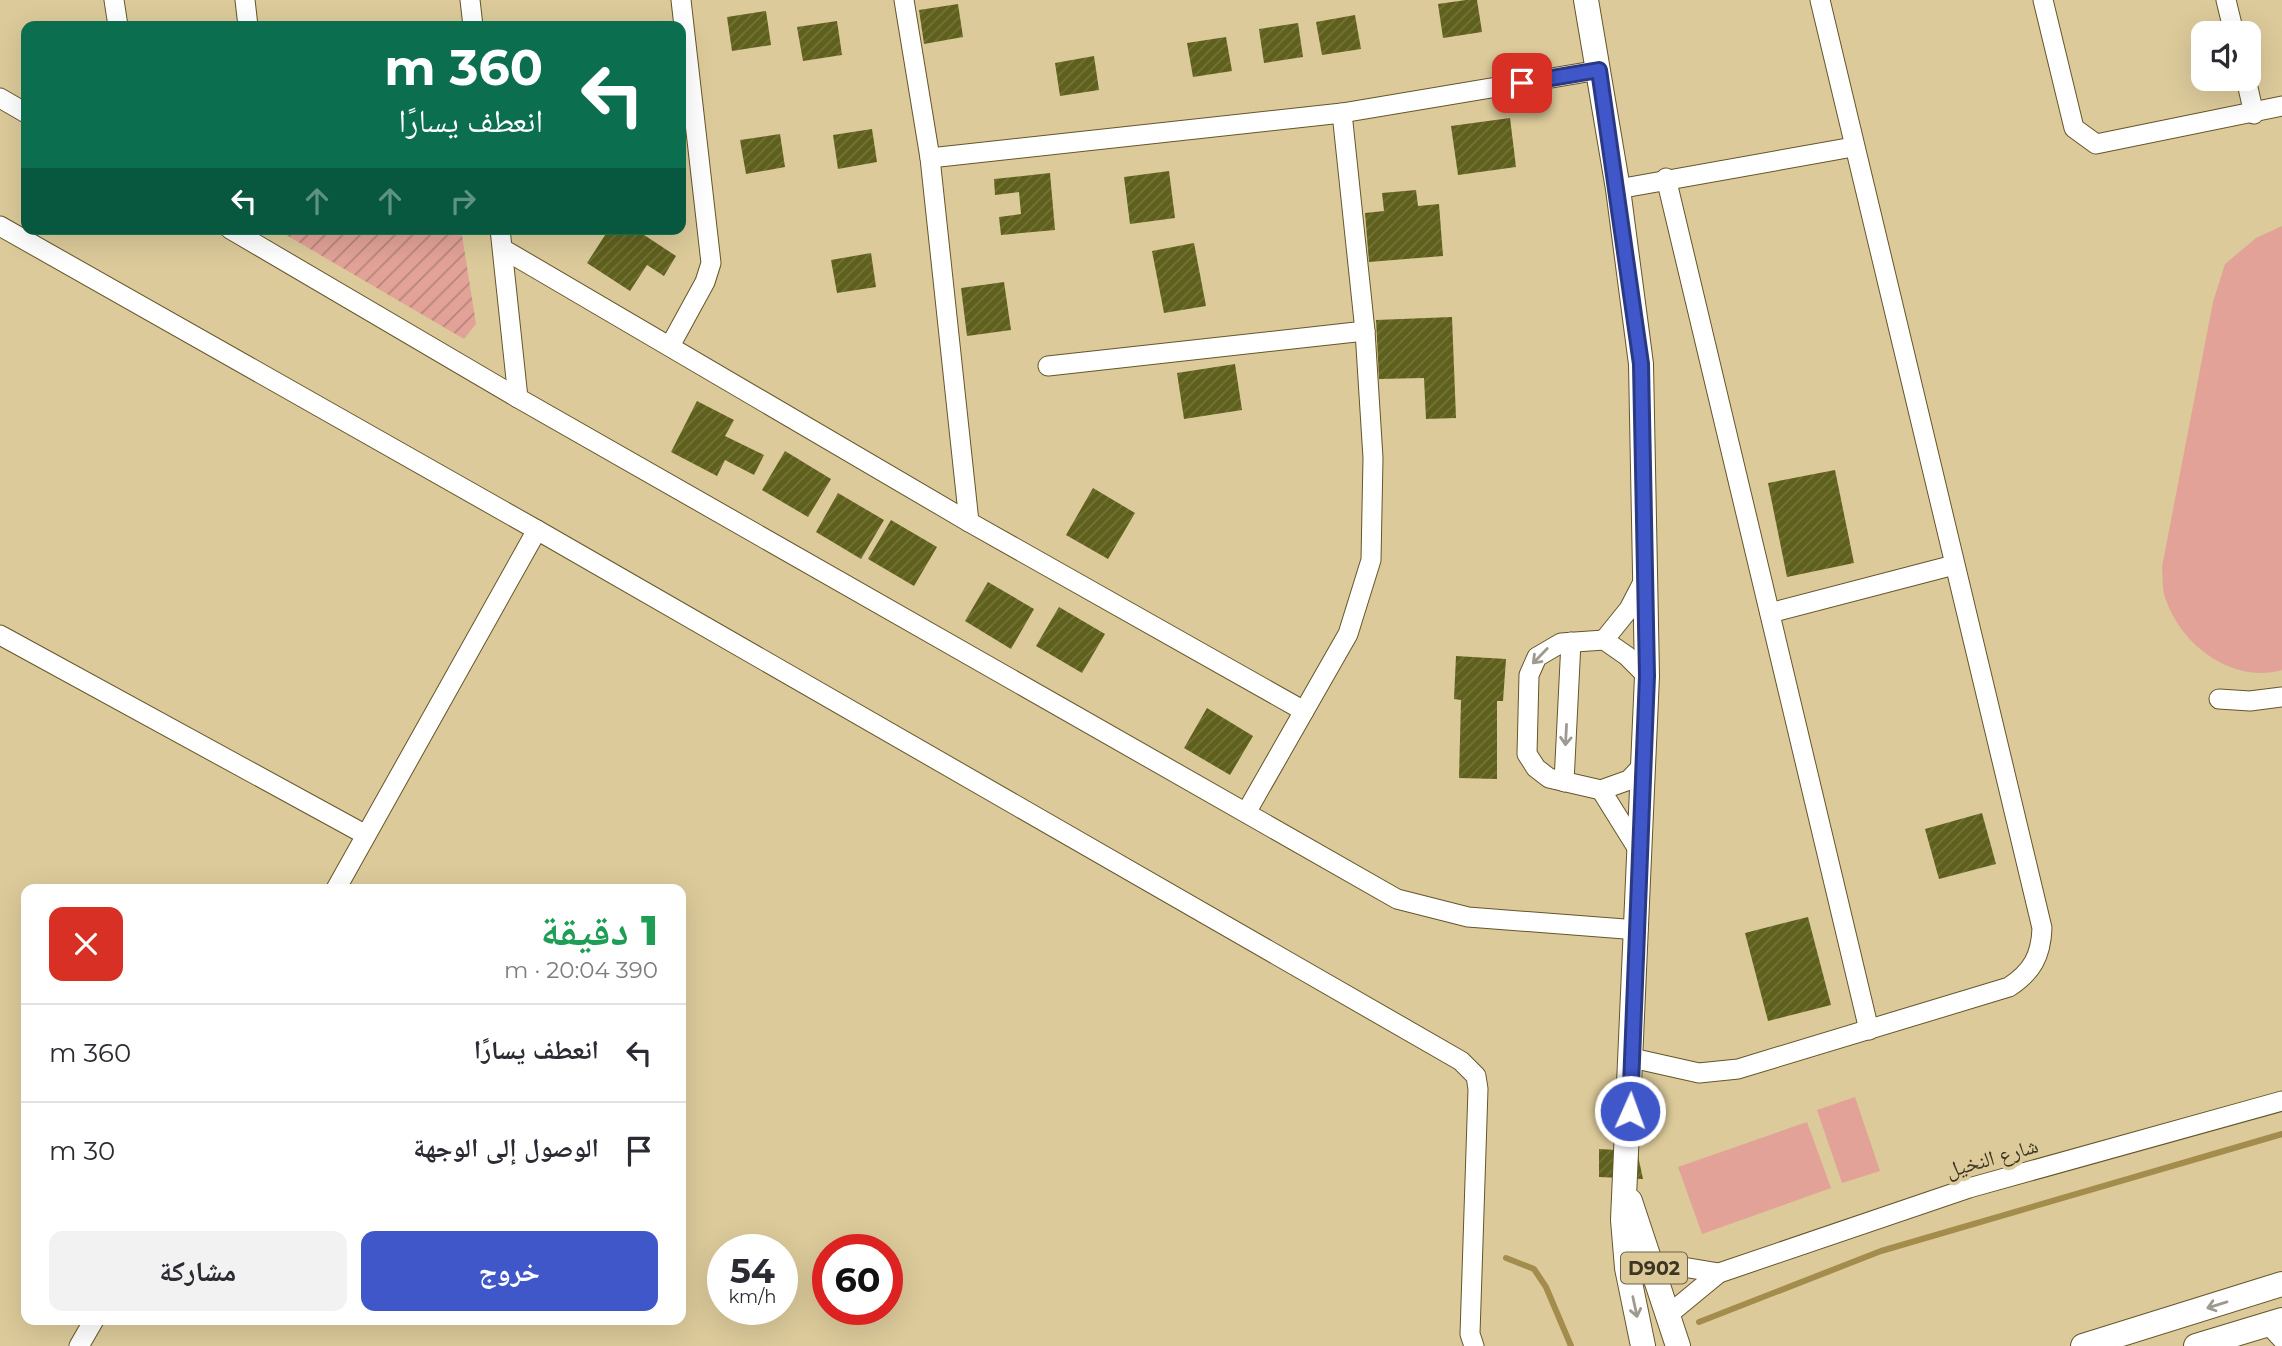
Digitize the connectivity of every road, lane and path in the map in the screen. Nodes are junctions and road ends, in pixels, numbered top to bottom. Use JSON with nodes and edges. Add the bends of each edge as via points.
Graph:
{"nodes":[{"id":1,"x":114,"y":0,"type":"edge"},
{"id":2,"x":245,"y":0,"type":"edge"},
{"id":3,"x":470,"y":0,"type":"edge"},
{"id":4,"x":681,"y":0,"type":"edge"},
{"id":5,"x":904,"y":0,"type":"edge"},
{"id":6,"x":1586,"y":0,"type":"edge"},
{"id":7,"x":1820,"y":0,"type":"edge"},
{"id":8,"x":2043,"y":0,"type":"edge"},
{"id":9,"x":2226,"y":0,"type":"edge"},
{"id":10,"x":117,"y":21,"type":"edge"},
{"id":11,"x":247,"y":21,"type":"edge"},
{"id":12,"x":472,"y":21,"type":"edge"},
{"id":13,"x":683,"y":21,"type":"edge"},
{"id":14,"x":2231,"y":21,"type":"edge"},
{"id":15,"x":686,"y":44,"type":"edge"},
{"id":16,"x":1599,"y":70,"type":"junction"},
{"id":17,"x":2249,"y":91,"type":"edge"},
{"id":18,"x":0,"y":98,"type":"edge"},
{"id":19,"x":2282,"y":106,"type":"edge"},
{"id":20,"x":21,"y":110,"type":"edge"},
{"id":21,"x":1342,"y":113,"type":"junction"},
{"id":22,"x":2254,"y":114,"type":"junction"},
{"id":23,"x":1853,"y":147,"type":"junction"},
{"id":24,"x":930,"y":158,"type":"junction"},
{"id":25,"x":1666,"y":178,"type":"junction"},
{"id":26,"x":1618,"y":189,"type":"junction"},
{"id":27,"x":0,"y":226,"type":"edge"},
{"id":28,"x":240,"y":235,"type":"edge"},
{"id":29,"x":501,"y":239,"type":"edge"},
{"id":30,"x":1366,"y":331,"type":"junction"},
{"id":31,"x":670,"y":346,"type":"junction"},
{"id":32,"x":1048,"y":366,"type":"dead end"},
{"id":33,"x":517,"y":398,"type":"junction"},
{"id":34,"x":969,"y":522,"type":"junction"},
{"id":35,"x":537,"y":530,"type":"junction"},
{"id":36,"x":1954,"y":565,"type":"junction"},
{"id":37,"x":1647,"y":573,"type":"junction"},
{"id":38,"x":1770,"y":613,"type":"junction"},
{"id":39,"x":0,"y":635,"type":"edge"},
{"id":40,"x":1604,"y":639,"type":"junction"},
{"id":41,"x":1571,"y":642,"type":"junction"},
{"id":42,"x":1647,"y":676,"type":"junction"},
{"id":43,"x":2282,"y":697,"type":"edge"},
{"id":44,"x":2219,"y":699,"type":"dead end"},
{"id":45,"x":1304,"y":711,"type":"junction"},
{"id":46,"x":1643,"y":765,"type":"junction"},
{"id":47,"x":1564,"y":782,"type":"junction"},
{"id":48,"x":1601,"y":790,"type":"junction"},
{"id":49,"x":1247,"y":811,"type":"junction"},
{"id":50,"x":366,"y":835,"type":"junction"},
{"id":51,"x":1639,"y":852,"type":"junction"},
{"id":52,"x":339,"y":884,"type":"edge"},
{"id":53,"x":1638,"y":930,"type":"junction"},
{"id":54,"x":1869,"y":1030,"type":"junction"},
{"id":55,"x":1632,"y":1058,"type":"junction"},
{"id":56,"x":2282,"y":1101,"type":"edge"},
{"id":57,"x":1627,"y":1191,"type":"junction"},
{"id":58,"x":1653,"y":1262,"type":"junction"},
{"id":59,"x":1627,"y":1268,"type":"junction"},
{"id":60,"x":1719,"y":1273,"type":"junction"},
{"id":61,"x":2282,"y":1284,"type":"edge"},
{"id":62,"x":1668,"y":1315,"type":"junction"},
{"id":63,"x":91,"y":1325,"type":"edge"},
{"id":64,"x":2277,"y":1328,"type":"edge"},
{"id":65,"x":79,"y":1346,"type":"edge"},
{"id":66,"x":1474,"y":1346,"type":"edge"},
{"id":67,"x":1643,"y":1346,"type":"edge"},
{"id":68,"x":1678,"y":1346,"type":"edge"},
{"id":69,"x":2083,"y":1346,"type":"edge"},
{"id":70,"x":2196,"y":1346,"type":"edge"}],
"edges":[{"from":1,"to":10,"type":"street"},
{"from":2,"to":11,"type":"street"},
{"from":3,"to":12,"type":"street"},
{"from":4,"to":13,"type":"street"},
{"from":5,"to":24,"type":"street"},
{"from":6,"to":16,"type":"main road","number":"D902"},
{"from":7,"to":23,"type":"street"},
{"from":8,"to":22,"type":"street","via":[[2074,128],[2096,144]]},
{"from":9,"to":14,"type":"street"},
{"from":15,"to":31,"type":"street","via":[[711,263]]},
{"from":16,"to":21,"type":"street"},
{"from":16,"to":26,"type":"main road","number":"D902"},
{"from":17,"to":22,"type":"street"},
{"from":18,"to":20,"type":"street"},
{"from":19,"to":22,"type":"street"},
{"from":21,"to":24,"type":"street"},
{"from":21,"to":30,"type":"street"},
{"from":23,"to":25,"type":"street"},
{"from":23,"to":36,"type":"street"},
{"from":24,"to":34,"type":"street"},
{"from":25,"to":26,"type":"street"},
{"from":25,"to":38,"type":"street"},
{"from":26,"to":37,"type":"main road","number":"D902","via":[[1641,364]]},
{"from":27,"to":35,"type":"street"},
{"from":28,"to":33,"type":"street"},
{"from":29,"to":31,"type":"street"},
{"from":29,"to":33,"type":"street"},
{"from":30,"to":32,"type":"street"},
{"from":30,"to":45,"type":"street","via":[[1373,458],[1371,559],[1348,634]]},
{"from":31,"to":34,"type":"street"},
{"from":33,"to":49,"type":"street"},
{"from":34,"to":45,"type":"street"},
{"from":35,"to":50,"type":"street"},
{"from":35,"to":66,"type":"street","via":[[1469,1068],[1478,1089]]},
{"from":36,"to":38,"type":"street"},
{"from":36,"to":54,"type":"street","via":[[2042,928],[2042,946],[2024,978],[2009,987]]},
{"from":37,"to":40,"type":"street","via":[[1629,609]]},
{"from":37,"to":42,"type":"main road","number":"D902"},
{"from":38,"to":54,"type":"street"},
{"from":39,"to":50,"type":"street"},
{"from":40,"to":41,"type":"street"},
{"from":40,"to":42,"type":"street"},
{"from":41,"to":47,"type":"street","one_way":true},
{"from":41,"to":47,"type":"street","one_way":true,"via":[[1552,646],[1531,666],[1525,746],[1536,768]]},
{"from":42,"to":46,"type":"main road","number":"D902"},
{"from":43,"to":44,"type":"street"},
{"from":45,"to":49,"type":"street"},
{"from":46,"to":48,"type":"street","via":[[1629,780]]},
{"from":46,"to":51,"type":"main road","number":"D902"},
{"from":47,"to":48,"type":"street"},
{"from":48,"to":51,"type":"street"},
{"from":49,"to":53,"type":"street","via":[[1397,899],[1431,910]]},
{"from":50,"to":52,"type":"street"},
{"from":51,"to":53,"type":"main road","number":"D902"},
{"from":53,"to":55,"type":"main road","number":"D902"},
{"from":54,"to":55,"type":"street","via":[[1720,1073],[1699,1073]]},
{"from":55,"to":57,"type":"main road","number":"D902"},
{"from":56,"to":60,"type":"street","name":"شارع النخيل","via":[[1969,1188]]},
{"from":57,"to":58,"type":"main road","number":"D902"},
{"from":57,"to":59,"type":"main road","number":"D902","via":[[1623,1220]]},
{"from":58,"to":59,"type":"main road"},
{"from":58,"to":60,"type":"street","name":"شارع النخيل"},
{"from":58,"to":62,"type":"main road","number":"D902"},
{"from":59,"to":67,"type":"main road","number":"D902","one_way":true},
{"from":60,"to":62,"type":"street","name":"شارع النخيل"},
{"from":61,"to":69,"type":"main road","one_way":true},
{"from":62,"to":68,"type":"main road","number":"D902"},
{"from":63,"to":65,"type":"street"},
{"from":64,"to":70,"type":"main road"}]}
